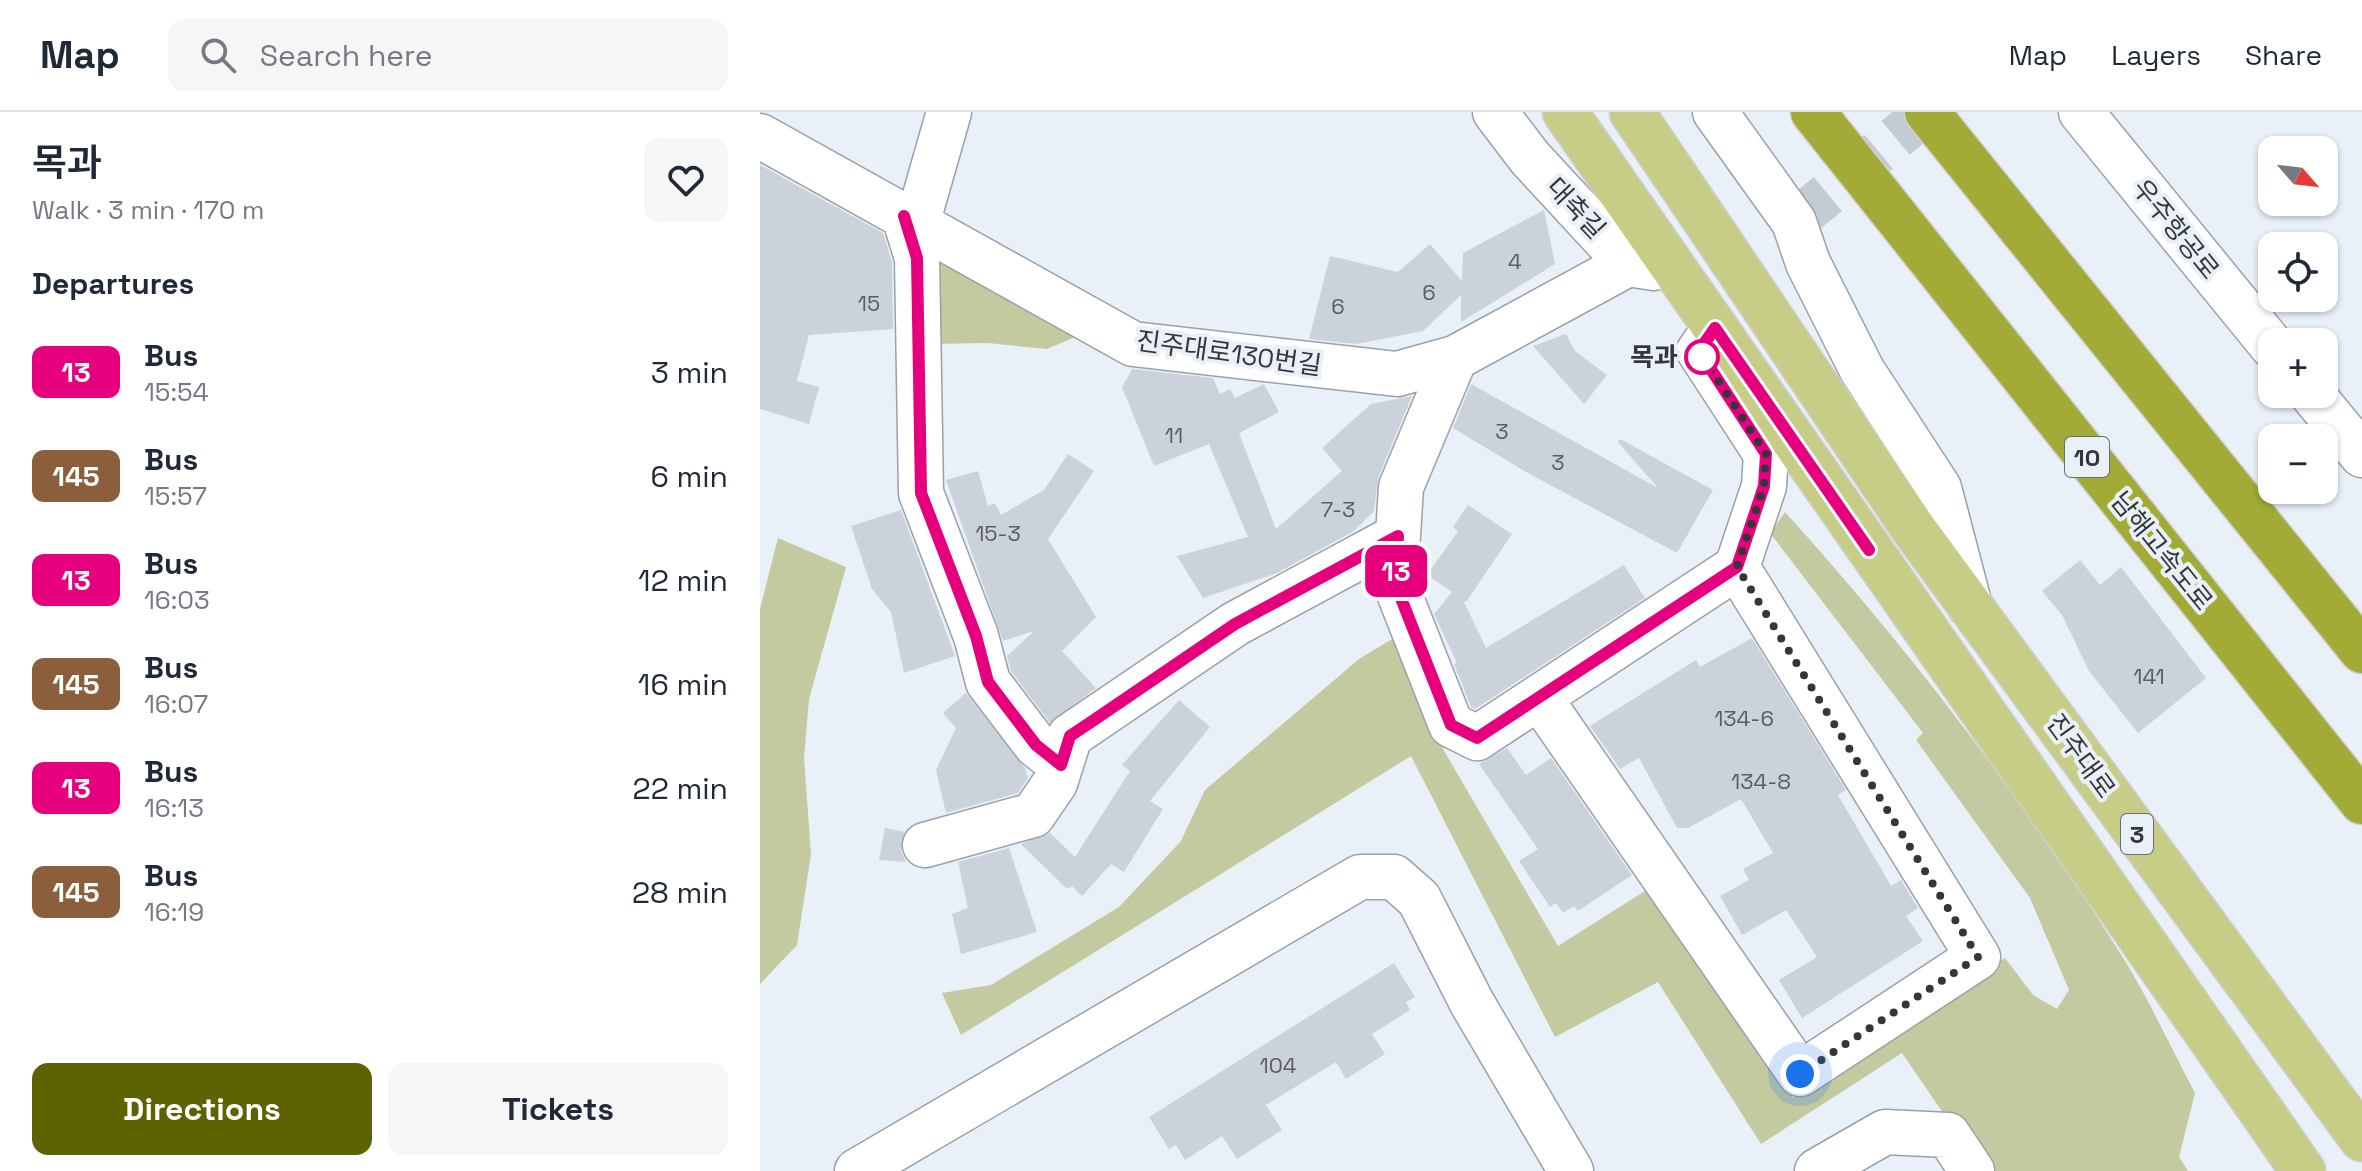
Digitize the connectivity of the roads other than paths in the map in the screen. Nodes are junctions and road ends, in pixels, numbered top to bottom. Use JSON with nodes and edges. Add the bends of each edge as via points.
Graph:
{"nodes":[{"id":1,"x":949,"y":112,"type":"edge"},
{"id":2,"x":1495,"y":112,"type":"edge"},
{"id":3,"x":1565,"y":112,"type":"edge"},
{"id":4,"x":1632,"y":112,"type":"edge"},
{"id":5,"x":1715,"y":112,"type":"edge"},
{"id":6,"x":1813,"y":112,"type":"edge"},
{"id":7,"x":1927,"y":112,"type":"edge"},
{"id":8,"x":2081,"y":112,"type":"edge"},
{"id":9,"x":760,"y":136,"type":"edge"},
{"id":10,"x":910,"y":220,"type":"junction"},
{"id":11,"x":1628,"y":264,"type":"junction"},
{"id":12,"x":1676,"y":272,"type":"junction"},
{"id":13,"x":1715,"y":328,"type":"junction"},
{"id":14,"x":2258,"y":329,"type":"edge"},
{"id":15,"x":1455,"y":358,"type":"junction"},
{"id":16,"x":2323,"y":408,"type":"edge"},
{"id":17,"x":2362,"y":455,"type":"edge"},
{"id":18,"x":1398,"y":536,"type":"junction"},
{"id":19,"x":1737,"y":567,"type":"junction"},
{"id":20,"x":1970,"y":606,"type":"junction"},
{"id":21,"x":2362,"y":651,"type":"edge"},
{"id":22,"x":1539,"y":697,"type":"junction"},
{"id":23,"x":1061,"y":765,"type":"junction"},
{"id":24,"x":2362,"y":802,"type":"edge"},
{"id":25,"x":925,"y":845,"type":"dead end"},
{"id":26,"x":2358,"y":1133,"type":"edge"},
{"id":27,"x":2299,"y":1167,"type":"edge"},
{"id":28,"x":857,"y":1171,"type":"edge"},
{"id":29,"x":1571,"y":1171,"type":"edge"},
{"id":30,"x":1817,"y":1171,"type":"edge"},
{"id":31,"x":1972,"y":1171,"type":"edge"}],
"edges":[{"from":1,"to":10,"type":"street"},
{"from":2,"to":11,"type":"street","name":"대축길"},
{"from":3,"to":12,"type":"main road","number":"3"},
{"from":4,"to":20,"type":"main road","name":"진주대로","number":"3"},
{"from":5,"to":20,"type":"street","via":[[1808,263],[1862,370],[1939,488]]},
{"from":6,"to":24,"type":"highway","name":"남해고속도로","number":"10"},
{"from":7,"to":21,"type":"highway"},
{"from":8,"to":14,"type":"street","name":"우주항공로"},
{"from":9,"to":10,"type":"street","name":"진주대로130번길"},
{"from":10,"to":15,"type":"street","name":"진주대로130번길","via":[[1133,344],[1397,374]]},
{"from":10,"to":23,"type":"street","via":[[917,258],[921,493],[976,636],[988,682],[1036,745]]},
{"from":11,"to":12,"type":"street"},
{"from":11,"to":15,"type":"street","name":"진주대로130번길"},
{"from":12,"to":13,"type":"main road","number":"3"},
{"from":13,"to":19,"type":"street","via":[[1699,351],[1766,454],[1764,486]]},
{"from":13,"to":27,"type":"main road","number":"3"},
{"from":15,"to":18,"type":"street","via":[[1401,487]]},
{"from":16,"to":17,"type":"street"},
{"from":18,"to":22,"type":"street","via":[[1395,583],[1451,725],[1477,738]]},
{"from":18,"to":23,"type":"street","via":[[1235,624],[1070,736]]},
{"from":19,"to":22,"type":"street"},
{"from":19,"to":22,"type":"street","via":[[1978,957],[1800,1074]]},
{"from":20,"to":26,"type":"main road","name":"진주대로","number":"3"},
{"from":23,"to":25,"type":"street","via":[[1033,815]]},
{"from":28,"to":29,"type":"street","via":[[1360,877],[1394,877],[1419,899],[1472,1003]]},
{"from":30,"to":31,"type":"street","via":[[1885,1132],[1948,1135]]}]}
